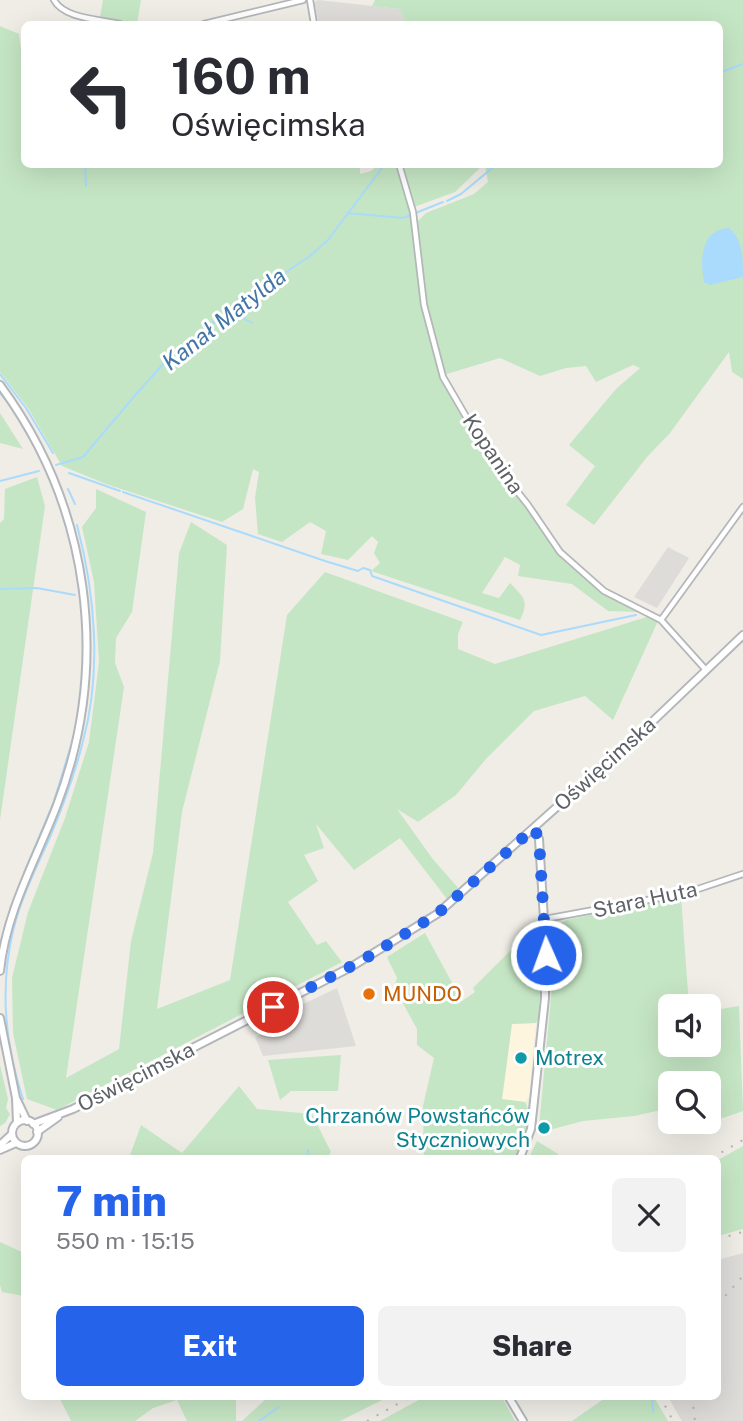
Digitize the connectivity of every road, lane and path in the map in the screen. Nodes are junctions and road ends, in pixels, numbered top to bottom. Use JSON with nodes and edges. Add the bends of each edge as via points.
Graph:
{"nodes":[{"id":1,"x":54,"y":0,"type":"edge"},
{"id":2,"x":303,"y":0,"type":"edge"},
{"id":3,"x":310,"y":0,"type":"edge"},
{"id":4,"x":107,"y":21,"type":"edge"},
{"id":5,"x":216,"y":21,"type":"edge"},
{"id":6,"x":314,"y":21,"type":"edge"},
{"id":7,"x":400,"y":168,"type":"edge"},
{"id":8,"x":0,"y":385,"type":"edge"},
{"id":9,"x":743,"y":507,"type":"edge"},
{"id":10,"x":661,"y":620,"type":"junction"},
{"id":11,"x":743,"y":635,"type":"edge"},
{"id":12,"x":706,"y":670,"type":"junction"},
{"id":13,"x":534,"y":828,"type":"junction"},
{"id":14,"x":743,"y":874,"type":"edge"},
{"id":15,"x":545,"y":919,"type":"junction"},
{"id":16,"x":0,"y":971,"type":"edge"},
{"id":17,"x":0,"y":1018,"type":"edge"},
{"id":18,"x":16,"y":1098,"type":"junction"},
{"id":19,"x":61,"y":1115,"type":"junction"},
{"id":20,"x":30,"y":1122,"type":"junction"},
{"id":21,"x":17,"y":1123,"type":"junction"},
{"id":22,"x":37,"y":1132,"type":"junction"},
{"id":23,"x":12,"y":1134,"type":"junction"},
{"id":24,"x":16,"y":1143,"type":"junction"},
{"id":25,"x":0,"y":1147,"type":"edge"},
{"id":26,"x":521,"y":1155,"type":"edge"},
{"id":27,"x":510,"y":1400,"type":"edge"},
{"id":28,"x":523,"y":1421,"type":"edge"}],
"edges":[{"from":1,"to":4,"type":"street","via":[[69,12]]},
{"from":2,"to":5,"type":"street"},
{"from":3,"to":6,"type":"street"},
{"from":7,"to":10,"type":"street","name":"Kopanina","via":[[413,212],[424,305],[443,377],[489,456],[560,552],[604,591]]},
{"from":8,"to":16,"type":"street","via":[[54,477],[73,533],[88,646],[72,762],[12,915]]},
{"from":9,"to":10,"type":"street"},
{"from":10,"to":12,"type":"street","name":"Kopanina"},
{"from":11,"to":12,"type":"street","name":"Oświęcimska"},
{"from":12,"to":13,"type":"street","name":"Oświęcimska"},
{"from":13,"to":15,"type":"street","via":[[539,839]]},
{"from":13,"to":19,"type":"street","name":"Oświęcimska","via":[[437,914],[388,946]]},
{"from":14,"to":15,"type":"street","name":"Stara Huta","via":[[686,893]]},
{"from":15,"to":26,"type":"street","via":[[545,998],[537,1078],[531,1129]]},
{"from":17,"to":18,"type":"street"},
{"from":18,"to":20,"type":"street"},
{"from":18,"to":21,"type":"street"},
{"from":19,"to":20,"type":"street","name":"Oświęcimska"},
{"from":19,"to":22,"type":"street","name":"Oświęcimska"},
{"from":20,"to":21,"type":"street"},
{"from":20,"to":22,"type":"street"},
{"from":21,"to":23,"type":"street"},
{"from":22,"to":24,"type":"street","via":[[29,1145]]},
{"from":23,"to":24,"type":"street"},
{"from":23,"to":25,"type":"street"},
{"from":24,"to":25,"type":"street"},
{"from":27,"to":28,"type":"street"}]}
